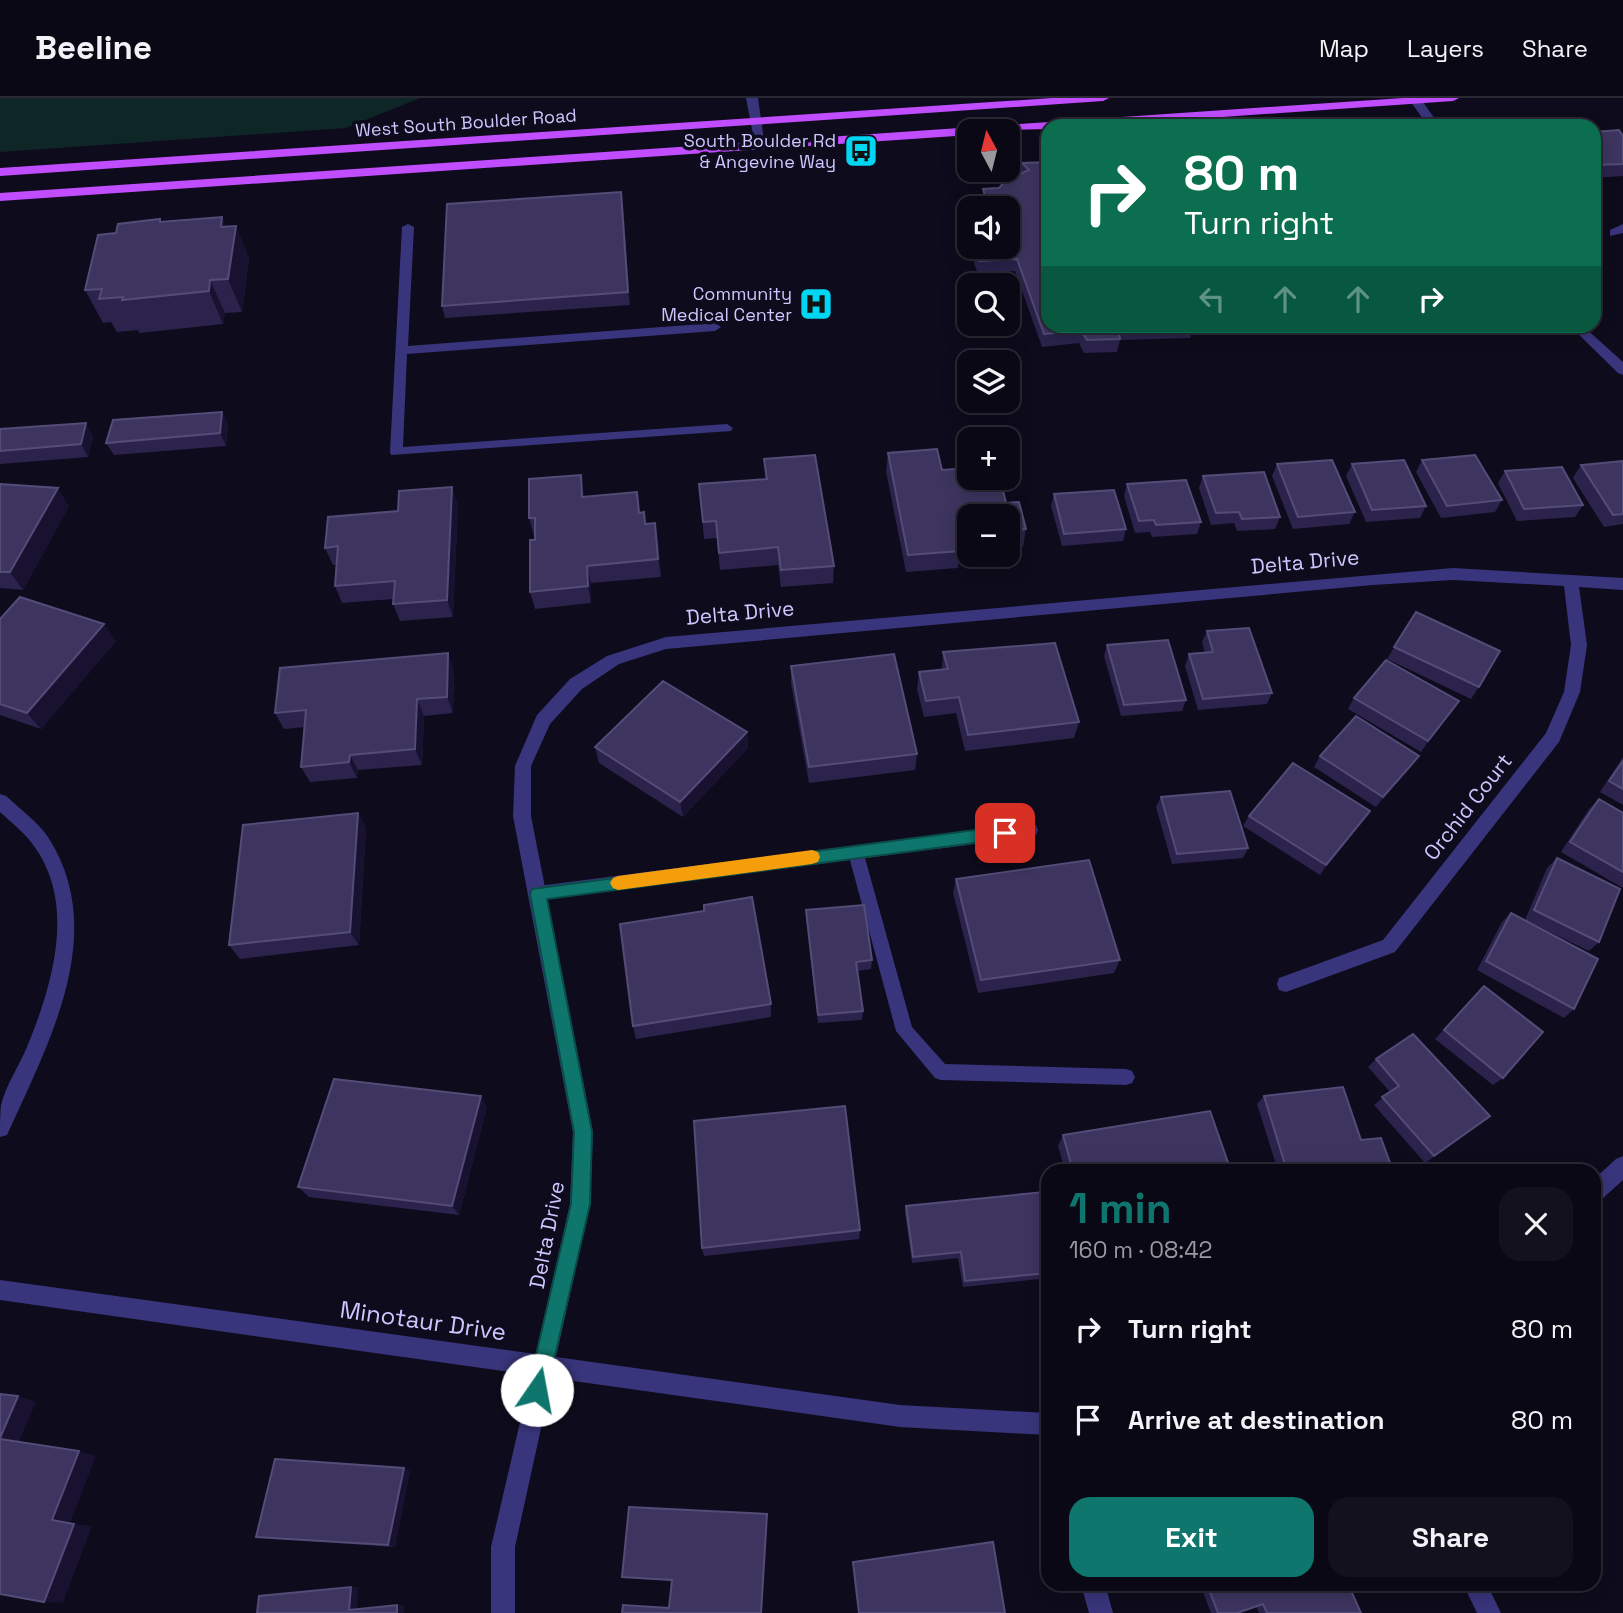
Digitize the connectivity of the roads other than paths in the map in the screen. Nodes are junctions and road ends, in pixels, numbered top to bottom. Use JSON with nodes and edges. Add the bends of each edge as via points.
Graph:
{"nodes":[{"id":1,"x":752,"y":98,"type":"edge"},
{"id":2,"x":1103,"y":98,"type":"edge"},
{"id":3,"x":1453,"y":98,"type":"edge"},
{"id":4,"x":1415,"y":99,"type":"edge"},
{"id":5,"x":1137,"y":119,"type":"edge"},
{"id":6,"x":1429,"y":119,"type":"edge"},
{"id":7,"x":756,"y":122,"type":"junction"},
{"id":8,"x":1041,"y":126,"type":"edge"},
{"id":9,"x":1020,"y":127,"type":"edge"},
{"id":10,"x":957,"y":132,"type":"edge"},
{"id":11,"x":761,"y":145,"type":"junction"},
{"id":12,"x":0,"y":172,"type":"edge"},
{"id":13,"x":0,"y":197,"type":"edge"},
{"id":14,"x":408,"y":228,"type":"dead end"},
{"id":15,"x":715,"y":327,"type":"dead end"},
{"id":16,"x":1584,"y":333,"type":"edge"},
{"id":17,"x":402,"y":350,"type":"junction"},
{"id":18,"x":1623,"y":370,"type":"edge"},
{"id":19,"x":727,"y":428,"type":"dead end"},
{"id":20,"x":1571,"y":582,"type":"junction"},
{"id":21,"x":1623,"y":584,"type":"edge"},
{"id":22,"x":0,"y":801,"type":"edge"},
{"id":23,"x":1030,"y":830,"type":"dead end"},
{"id":24,"x":855,"y":851,"type":"junction"},
{"id":25,"x":538,"y":894,"type":"junction"},
{"id":26,"x":1286,"y":984,"type":"dead end"},
{"id":27,"x":1126,"y":1077,"type":"dead end"},
{"id":28,"x":0,"y":1128,"type":"edge"},
{"id":29,"x":1623,"y":1166,"type":"edge"},
{"id":30,"x":1601,"y":1186,"type":"edge"},
{"id":31,"x":0,"y":1290,"type":"edge"},
{"id":32,"x":543,"y":1364,"type":"junction"},
{"id":33,"x":1041,"y":1424,"type":"edge"},
{"id":34,"x":1095,"y":1591,"type":"edge"},
{"id":35,"x":1478,"y":1591,"type":"edge"},
{"id":36,"x":503,"y":1613,"type":"edge"},
{"id":37,"x":1101,"y":1613,"type":"edge"},
{"id":38,"x":1489,"y":1613,"type":"edge"}],
"edges":[{"from":1,"to":7,"type":"street"},
{"from":2,"to":7,"type":"main road","name":"West South Boulder Road"},
{"from":3,"to":4,"type":"main road","name":"West South Boulder Road"},
{"from":4,"to":5,"type":"main road","name":"West South Boulder Road"},
{"from":4,"to":6,"type":"street"},
{"from":7,"to":11,"type":"street"},
{"from":7,"to":12,"type":"main road","name":"West South Boulder Road"},
{"from":8,"to":9,"type":"main road","name":"West South Boulder Road"},
{"from":10,"to":11,"type":"main road","name":"West South Boulder Road"},
{"from":11,"to":13,"type":"main road","name":"West South Boulder Road"},
{"from":14,"to":17,"type":"lane"},
{"from":15,"to":17,"type":"lane"},
{"from":16,"to":18,"type":"street"},
{"from":17,"to":19,"type":"lane","via":[[396,452]]},
{"from":20,"to":21,"type":"street","name":"Delta Drive"},
{"from":20,"to":25,"type":"street","name":"Delta Drive","via":[[1452,574],[1373,579],[666,643],[613,660],[576,684],[543,720],[523,766],[522,816]]},
{"from":20,"to":26,"type":"street","name":"Orchid Court","via":[[1579,645],[1572,692],[1553,737],[1389,946]]},
{"from":22,"to":28,"type":"street","via":[[41,843],[60,884],[66,933],[60,987]]},
{"from":23,"to":24,"type":"lane"},
{"from":24,"to":25,"type":"lane"},
{"from":24,"to":27,"type":"lane","via":[[905,1031],[941,1072]]},
{"from":25,"to":32,"type":"street","name":"Delta Drive","via":[[583,1132],[580,1204]]},
{"from":29,"to":30,"type":"street"},
{"from":31,"to":32,"type":"street","name":"Minotaur Drive"},
{"from":32,"to":33,"type":"street","name":"Minotaur Drive","via":[[900,1416]]},
{"from":32,"to":36,"type":"street","name":"Delta Drive","via":[[503,1547]]},
{"from":34,"to":37,"type":"street"},
{"from":35,"to":38,"type":"street"}]}
